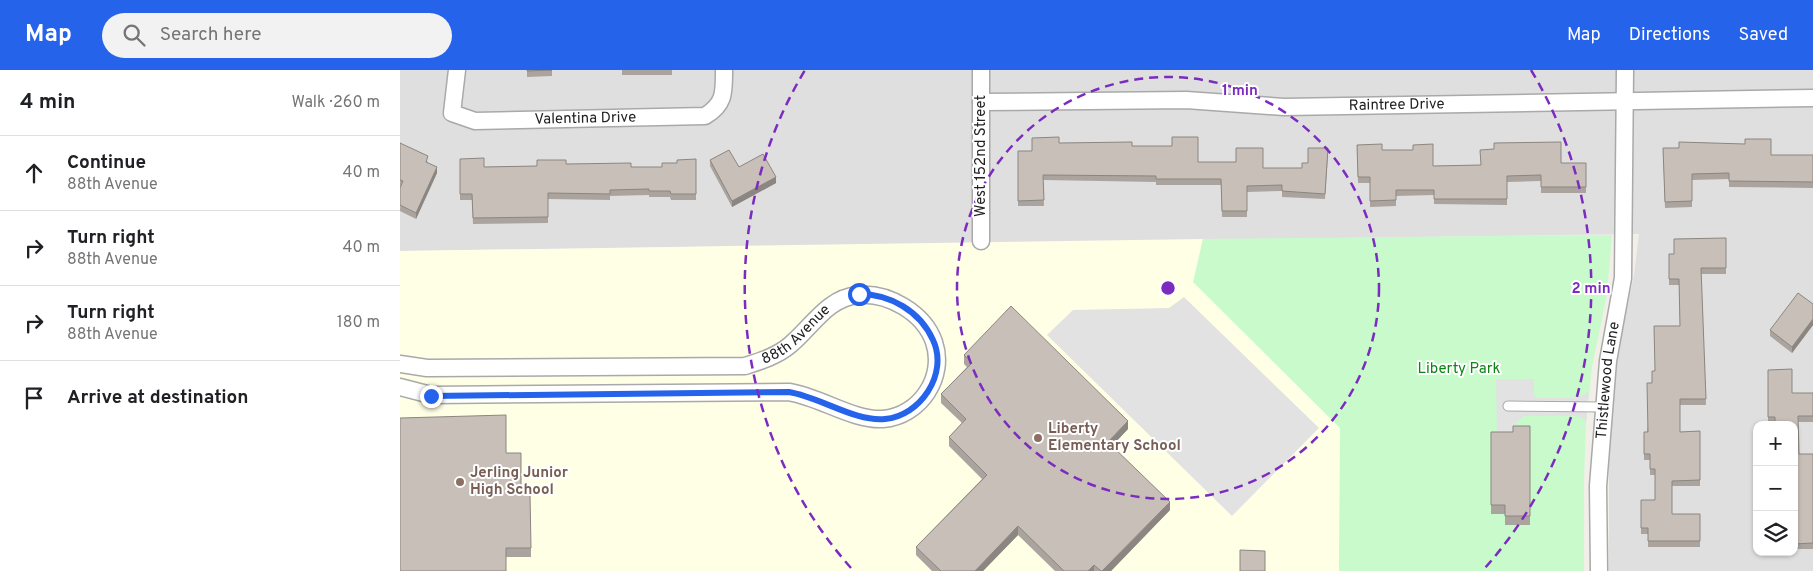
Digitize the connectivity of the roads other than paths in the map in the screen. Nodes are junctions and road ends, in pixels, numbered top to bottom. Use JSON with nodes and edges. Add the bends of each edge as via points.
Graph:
{"nodes":[{"id":1,"x":457,"y":70,"type":"edge"},
{"id":2,"x":724,"y":70,"type":"edge"},
{"id":3,"x":981,"y":70,"type":"edge"},
{"id":4,"x":1625,"y":70,"type":"edge"},
{"id":5,"x":1813,"y":98,"type":"edge"},
{"id":6,"x":981,"y":102,"type":"junction"},
{"id":7,"x":1626,"y":102,"type":"junction"},
{"id":8,"x":981,"y":242,"type":"dead end"},
{"id":9,"x":400,"y":364,"type":"edge"},
{"id":10,"x":400,"y":387,"type":"edge"},
{"id":11,"x":1508,"y":406,"type":"dead end"},
{"id":12,"x":1604,"y":407,"type":"junction"},
{"id":13,"x":1599,"y":571,"type":"edge"}],
"edges":[{"from":1,"to":2,"type":"street","name":"Valentina Drive","via":[[452,113],[484,120],[705,116],[717,109],[724,91]]},
{"from":3,"to":6,"type":"street","name":"West 152nd Street"},
{"from":4,"to":7,"type":"street","name":"Thistlewood Lane"},
{"from":5,"to":7,"type":"street","name":"Raintree Drive"},
{"from":6,"to":7,"type":"street","name":"Raintree Drive","via":[[1186,100],[1284,107]]},
{"from":6,"to":8,"type":"street","name":"West 152nd Street"},
{"from":7,"to":12,"type":"street","name":"Thistlewood Lane","via":[[1623,278],[1608,360]]},
{"from":9,"to":10,"type":"street","name":"88th Avenue","via":[[427,368],[745,366],[777,354],[832,304],[859,294],[885,298],[912,312],[934,340],[937,352],[932,385],[922,401],[913,409],[884,419],[859,415],[789,392],[431,396]]},
{"from":11,"to":12,"type":"lane"},
{"from":12,"to":13,"type":"street","name":"Thistlewood Lane","via":[[1598,486]]}]}
